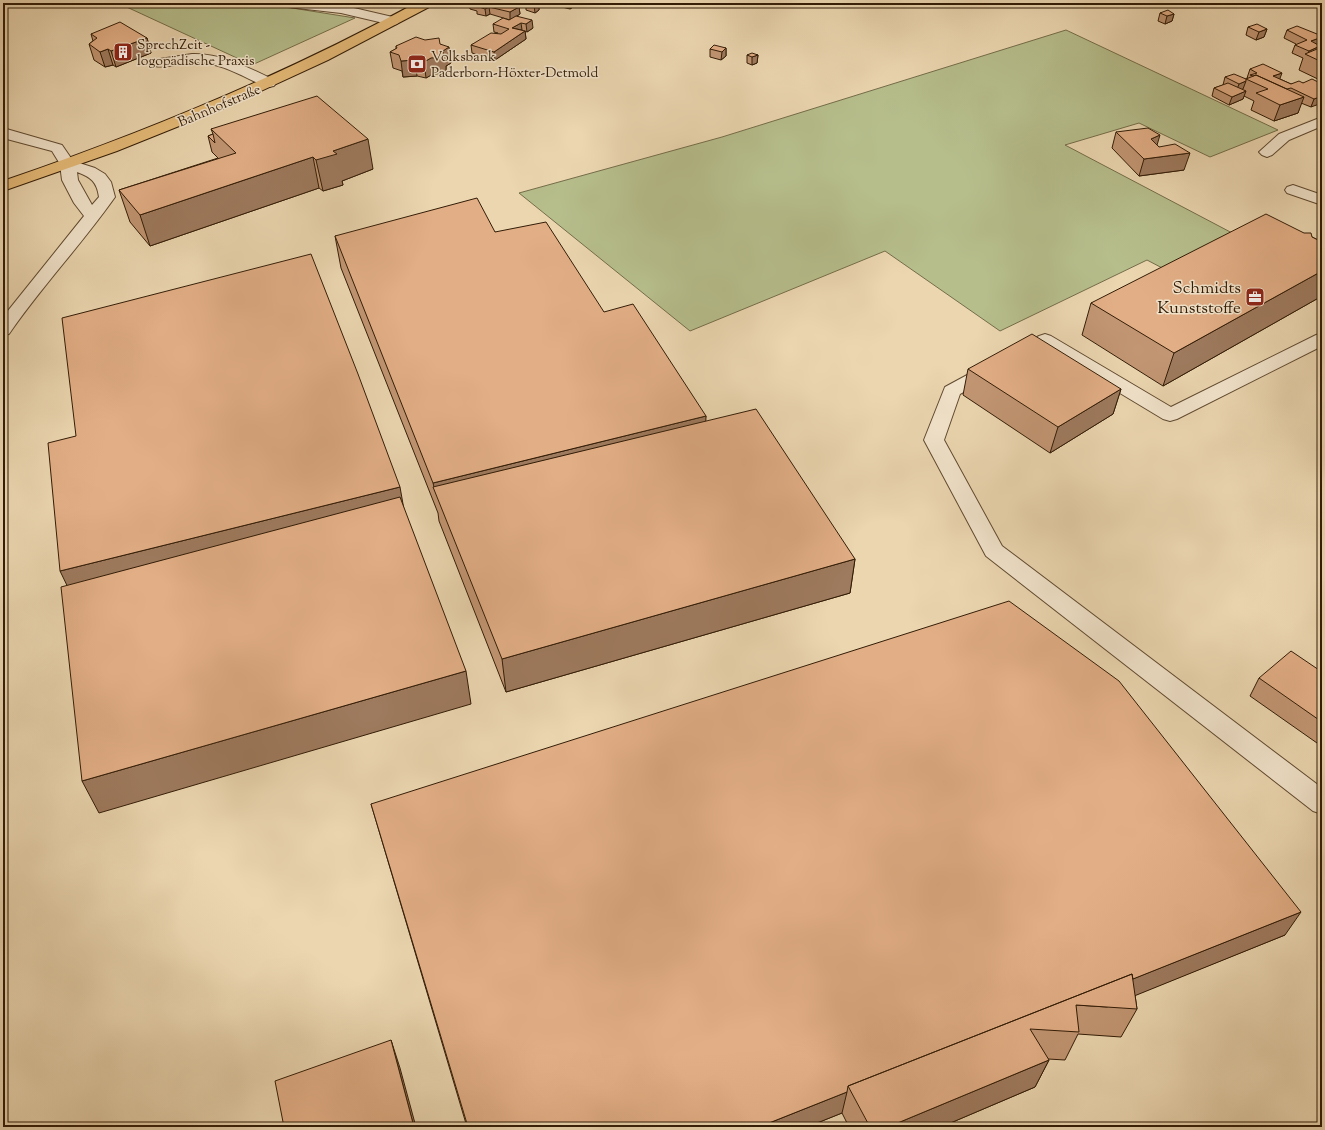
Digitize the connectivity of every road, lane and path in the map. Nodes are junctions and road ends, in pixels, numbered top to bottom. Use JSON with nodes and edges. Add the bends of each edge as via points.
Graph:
{"nodes":[{"id":1,"x":288,"y":3,"type":"edge"},
{"id":2,"x":424,"y":3,"type":"edge"},
{"id":3,"x":392,"y":21,"type":"junction"},
{"id":4,"x":160,"y":63,"type":"dead end"},
{"id":5,"x":270,"y":83,"type":"junction"},
{"id":6,"x":1322,"y":121,"type":"edge"},
{"id":7,"x":1302,"y":130,"type":"junction"},
{"id":8,"x":3,"y":133,"type":"edge"},
{"id":9,"x":1322,"y":139,"type":"edge"},
{"id":10,"x":1267,"y":152,"type":"dead end"},
{"id":11,"x":68,"y":164,"type":"junction"},
{"id":12,"x":3,"y":186,"type":"edge"},
{"id":13,"x":1293,"y":190,"type":"dead end"},
{"id":14,"x":1322,"y":200,"type":"edge"},
{"id":15,"x":92,"y":216,"type":"junction"},
{"id":16,"x":3,"y":330,"type":"edge"},
{"id":17,"x":1322,"y":339,"type":"edge"},
{"id":18,"x":1322,"y":803,"type":"edge"}],
"edges":[{"from":1,"to":3,"type":"street","via":[[341,9]]},
{"from":2,"to":3,"type":"main road","name":"Bahnhofstraße"},
{"from":3,"to":5,"type":"main road","name":"Bahnhofstraße"},
{"from":4,"to":5,"type":"street","via":[[195,58],[210,59],[224,62]]},
{"from":5,"to":11,"type":"main road","name":"Bahnhofstraße","via":[[156,132]]},
{"from":6,"to":7,"type":"street"},
{"from":7,"to":9,"type":"street"},
{"from":7,"to":10,"type":"street","via":[[1284,137]]},
{"from":8,"to":11,"type":"street","via":[[58,148]]},
{"from":11,"to":12,"type":"main road","name":"Bahnhofstraße"},
{"from":11,"to":15,"type":"street","via":[[70,180]]},
{"from":11,"to":15,"type":"street","via":[[94,173],[106,185],[107,197]]},
{"from":13,"to":14,"type":"street"},
{"from":15,"to":16,"type":"street"},
{"from":17,"to":18,"type":"street","via":[[1170,415],[1044,340],[952,391],[934,440],[994,551]]}]}
